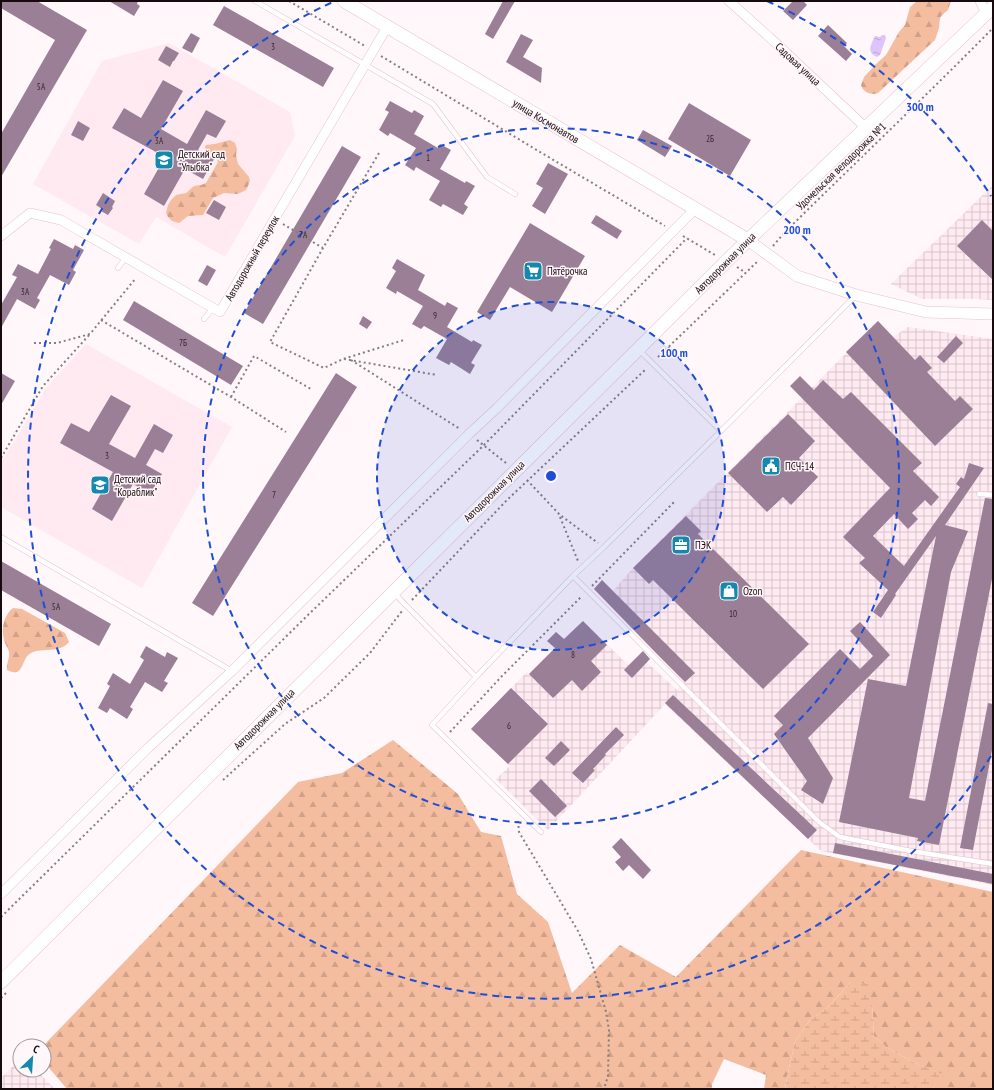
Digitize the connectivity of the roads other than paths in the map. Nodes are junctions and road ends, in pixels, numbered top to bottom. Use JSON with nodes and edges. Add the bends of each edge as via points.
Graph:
{"nodes":[{"id":1,"x":254,"y":1,"type":"edge"},
{"id":2,"x":344,"y":1,"type":"edge"},
{"id":3,"x":729,"y":1,"type":"edge"},
{"id":4,"x":980,"y":1,"type":"edge"},
{"id":5,"x":990,"y":10,"type":"edge"},
{"id":6,"x":388,"y":27,"type":"junction"},
{"id":7,"x":365,"y":65,"type":"junction"},
{"id":8,"x":866,"y":128,"type":"junction"},
{"id":9,"x":515,"y":194,"type":"dead end"},
{"id":10,"x":695,"y":209,"type":"junction"},
{"id":11,"x":1,"y":236,"type":"edge"},
{"id":12,"x":748,"y":240,"type":"junction"},
{"id":13,"x":126,"y":257,"type":"junction"},
{"id":14,"x":118,"y":268,"type":"dead end"},
{"id":15,"x":856,"y":295,"type":"junction"},
{"id":16,"x":213,"y":308,"type":"junction"},
{"id":17,"x":993,"y":314,"type":"edge"},
{"id":18,"x":204,"y":320,"type":"dead end"},
{"id":19,"x":638,"y":349,"type":"junction"},
{"id":20,"x":721,"y":431,"type":"junction"},
{"id":21,"x":979,"y":494,"type":"dead end"},
{"id":22,"x":993,"y":495,"type":"edge"},
{"id":23,"x":1,"y":537,"type":"edge"},
{"id":24,"x":573,"y":576,"type":"junction"},
{"id":25,"x":393,"y":591,"type":"junction"},
{"id":26,"x":232,"y":671,"type":"junction"},
{"id":27,"x":476,"y":677,"type":"junction"},
{"id":28,"x":540,"y":832,"type":"dead end"},
{"id":29,"x":993,"y":864,"type":"edge"},
{"id":30,"x":1,"y":894,"type":"edge"},
{"id":31,"x":4,"y":987,"type":"edge"}],
"edges":[{"from":1,"to":7,"type":"lane"},
{"from":2,"to":6,"type":"main road","name":"улица Космонавтов"},
{"from":3,"to":8,"type":"street","name":"Садовая улица"},
{"from":4,"to":5,"type":"street"},
{"from":5,"to":8,"type":"main road","name":"Автодорожная улица"},
{"from":6,"to":7,"type":"street","name":"Автодорожный переулок"},
{"from":6,"to":10,"type":"main road","name":"улица Космонавтов"},
{"from":7,"to":9,"type":"lane","via":[[433,104],[488,177]]},
{"from":7,"to":16,"type":"street","name":"Автодорожный переулок","via":[[220,312]]},
{"from":8,"to":12,"type":"main road","name":"Автодорожная улица"},
{"from":10,"to":12,"type":"main road","name":"улица Космонавтов"},
{"from":10,"to":26,"type":"street"},
{"from":11,"to":13,"type":"street","name":"Автодорожный переулок","via":[[30,213],[61,220]]},
{"from":12,"to":15,"type":"street","via":[[798,276]]},
{"from":12,"to":19,"type":"main road","name":"Автодорожная улица"},
{"from":13,"to":14,"type":"lane"},
{"from":13,"to":16,"type":"street","name":"Автодорожный переулок"},
{"from":15,"to":17,"type":"street","via":[[926,312]]},
{"from":15,"to":20,"type":"lane"},
{"from":16,"to":18,"type":"lane"},
{"from":19,"to":20,"type":"lane"},
{"from":19,"to":25,"type":"main road","name":"Автодорожная улица"},
{"from":20,"to":24,"type":"lane"},
{"from":21,"to":22,"type":"lane"},
{"from":23,"to":26,"type":"lane"},
{"from":24,"to":27,"type":"lane"},
{"from":24,"to":29,"type":"lane","via":[[819,822],[840,837]]},
{"from":25,"to":27,"type":"lane"},
{"from":25,"to":31,"type":"main road","name":"Автодорожная улица"},
{"from":26,"to":30,"type":"street","via":[[148,748]]},
{"from":27,"to":28,"type":"lane","via":[[432,724]]}]}
